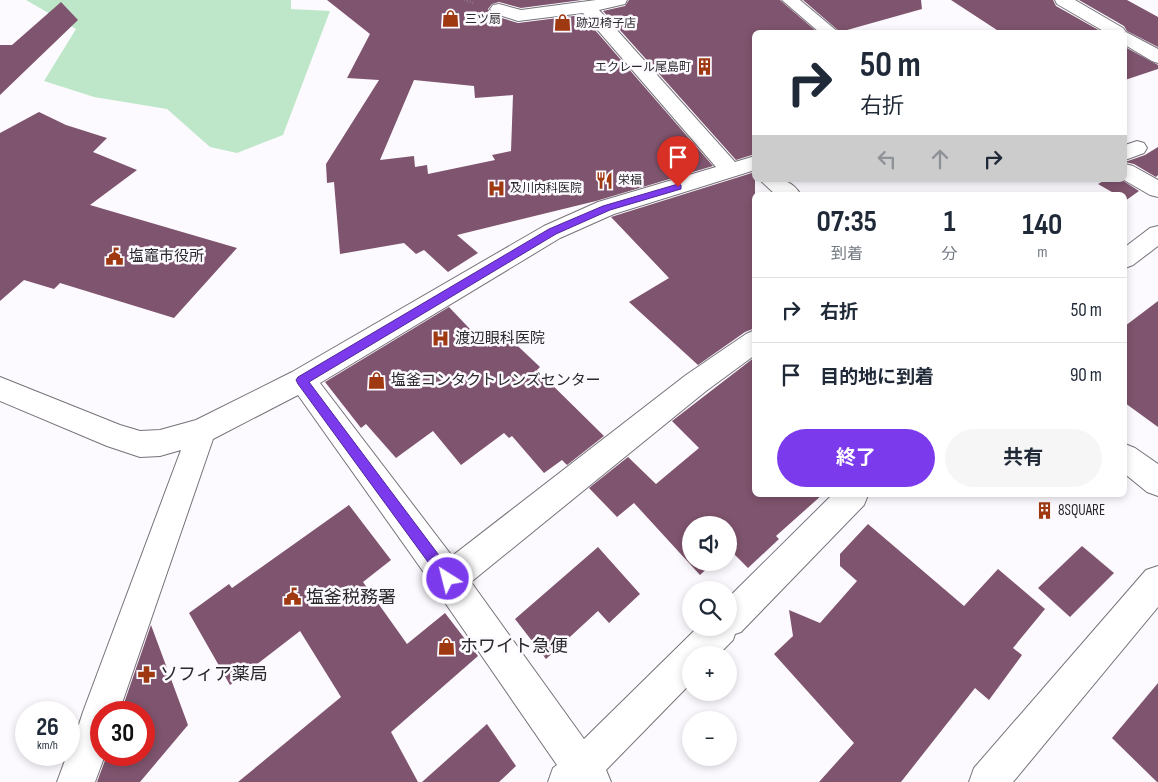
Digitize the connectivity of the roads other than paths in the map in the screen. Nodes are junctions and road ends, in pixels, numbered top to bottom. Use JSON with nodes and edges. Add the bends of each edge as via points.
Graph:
{"nodes":[{"id":1,"x":619,"y":0,"type":"edge"},
{"id":2,"x":790,"y":0,"type":"edge"},
{"id":3,"x":1062,"y":0,"type":"edge"},
{"id":4,"x":586,"y":7,"type":"junction"},
{"id":5,"x":499,"y":9,"type":"dead end"},
{"id":6,"x":827,"y":30,"type":"edge"},
{"id":7,"x":1114,"y":30,"type":"edge"},
{"id":8,"x":1128,"y":41,"type":"edge"},
{"id":9,"x":1158,"y":57,"type":"edge"},
{"id":10,"x":748,"y":167,"type":"edge"},
{"id":11,"x":1127,"y":172,"type":"edge"},
{"id":12,"x":774,"y":182,"type":"edge"},
{"id":13,"x":1158,"y":190,"type":"edge"},
{"id":14,"x":786,"y":192,"type":"edge"},
{"id":15,"x":1158,"y":234,"type":"edge"},
{"id":16,"x":1127,"y":257,"type":"edge"},
{"id":17,"x":752,"y":343,"type":"edge"},
{"id":18,"x":302,"y":380,"type":"junction"},
{"id":19,"x":0,"y":389,"type":"edge"},
{"id":20,"x":202,"y":432,"type":"junction"},
{"id":21,"x":1127,"y":459,"type":"edge"},
{"id":22,"x":1158,"y":482,"type":"edge"},
{"id":23,"x":851,"y":497,"type":"edge"},
{"id":24,"x":448,"y":579,"type":"junction"},
{"id":25,"x":1158,"y":582,"type":"edge"},
{"id":26,"x":737,"y":612,"type":"edge"},
{"id":27,"x":713,"y":636,"type":"edge"},
{"id":28,"x":703,"y":646,"type":"edge"},
{"id":29,"x":682,"y":668,"type":"edge"},
{"id":30,"x":105,"y":701,"type":"edge"},
{"id":31,"x":90,"y":743,"type":"edge"},
{"id":32,"x":580,"y":777,"type":"edge"},
{"id":33,"x":76,"y":782,"type":"edge"},
{"id":34,"x":988,"y":782,"type":"edge"}],
"edges":[{"from":1,"to":4,"type":"street"},
{"from":2,"to":6,"type":"street"},
{"from":3,"to":7,"type":"street"},
{"from":4,"to":5,"type":"street","via":[[518,16]]},
{"from":4,"to":10,"type":"street"},
{"from":8,"to":9,"type":"street"},
{"from":10,"to":18,"type":"street","via":[[606,208],[552,232]]},
{"from":11,"to":13,"type":"street"},
{"from":12,"to":14,"type":"street"},
{"from":15,"to":16,"type":"street"},
{"from":17,"to":24,"type":"street","via":[[696,383]]},
{"from":18,"to":20,"type":"street"},
{"from":18,"to":24,"type":"street"},
{"from":19,"to":20,"type":"street","via":[[140,444],[160,443]]},
{"from":20,"to":30,"type":"street"},
{"from":21,"to":22,"type":"street"},
{"from":23,"to":26,"type":"street"},
{"from":24,"to":32,"type":"street"},
{"from":25,"to":34,"type":"street"},
{"from":27,"to":28,"type":"street"},
{"from":29,"to":32,"type":"street"},
{"from":31,"to":33,"type":"street"}]}
